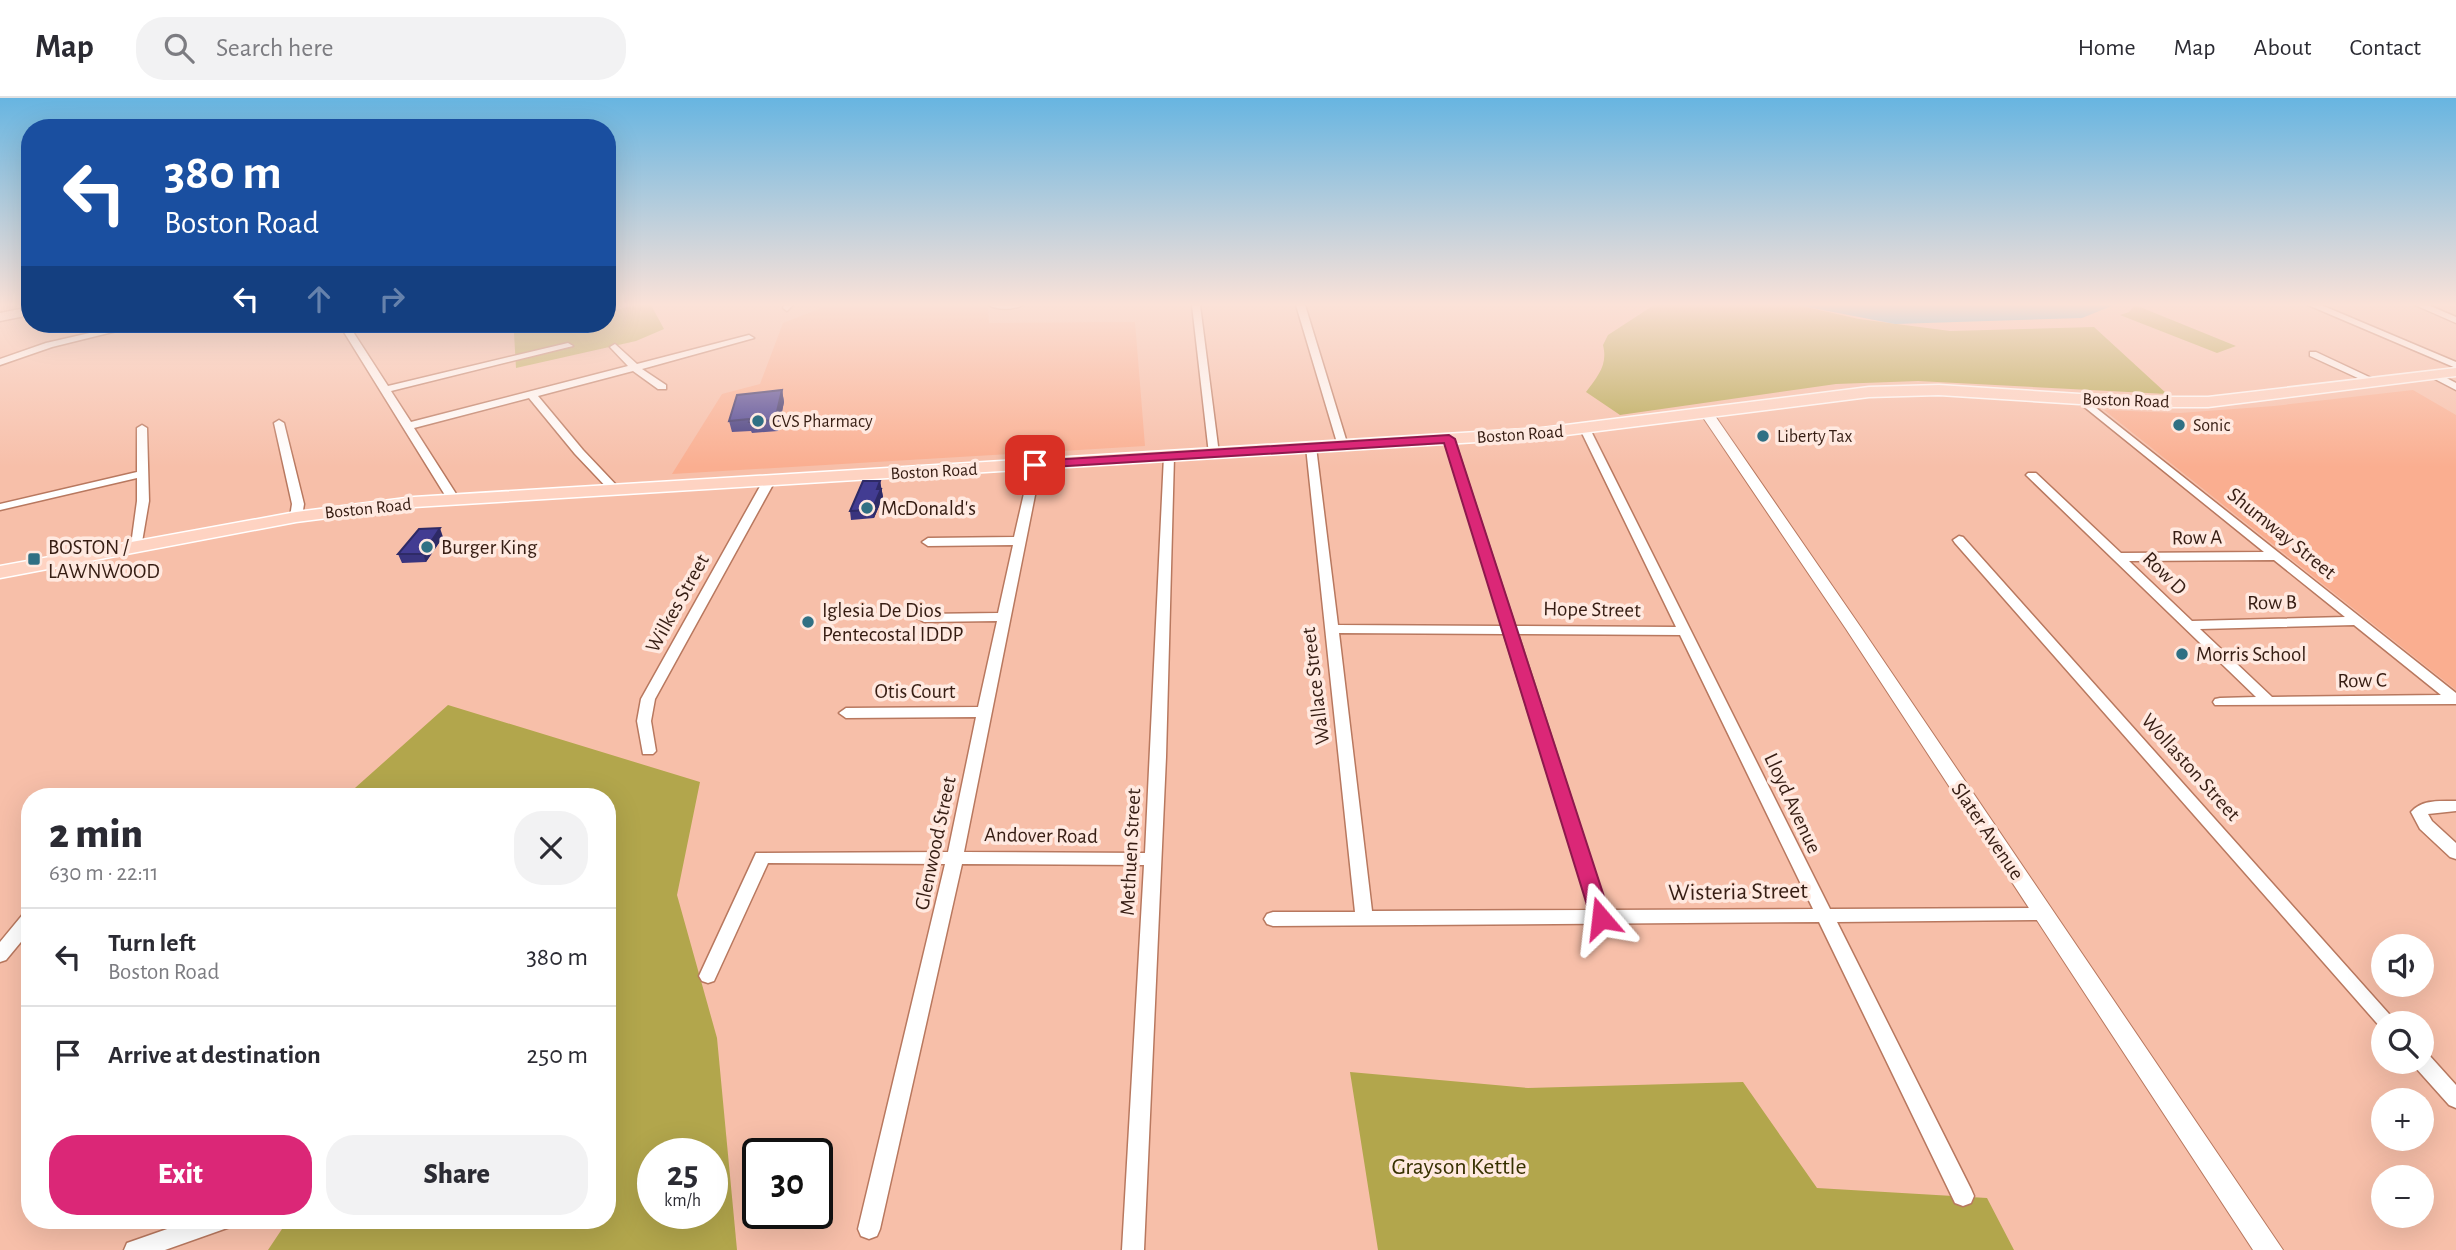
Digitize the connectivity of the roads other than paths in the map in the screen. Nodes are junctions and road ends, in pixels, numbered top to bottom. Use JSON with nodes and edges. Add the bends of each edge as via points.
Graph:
{"nodes":[{"id":1,"x":367,"y":359,"type":"edge"},
{"id":2,"x":514,"y":359,"type":"edge"},
{"id":3,"x":626,"y":359,"type":"edge"},
{"id":4,"x":670,"y":359,"type":"edge"},
{"id":5,"x":1202,"y":359,"type":"edge"},
{"id":6,"x":1316,"y":359,"type":"edge"},
{"id":7,"x":2324,"y":359,"type":"edge"},
{"id":8,"x":635,"y":368,"type":"junction"},
{"id":9,"x":2456,"y":372,"type":"edge"},
{"id":10,"x":2434,"y":375,"type":"junction"},
{"id":11,"x":2377,"y":383,"type":"junction"},
{"id":12,"x":662,"y":387,"type":"dead end"},
{"id":13,"x":2456,"y":387,"type":"edge"},
{"id":14,"x":386,"y":389,"type":"junction"},
{"id":15,"x":531,"y":394,"type":"junction"},
{"id":16,"x":2081,"y":399,"type":"junction"},
{"id":17,"x":1706,"y":413,"type":"junction"},
{"id":18,"x":279,"y":423,"type":"dead end"},
{"id":19,"x":408,"y":426,"type":"junction"},
{"id":20,"x":142,"y":428,"type":"dead end"},
{"id":21,"x":1585,"y":429,"type":"junction"},
{"id":22,"x":1449,"y":439,"type":"junction"},
{"id":23,"x":1343,"y":446,"type":"junction"},
{"id":24,"x":1311,"y":447,"type":"junction"},
{"id":25,"x":1214,"y":454,"type":"junction"},
{"id":26,"x":1169,"y":456,"type":"junction"},
{"id":27,"x":1035,"y":465,"type":"junction"},
{"id":28,"x":141,"y":474,"type":"junction"},
{"id":29,"x":2032,"y":475,"type":"dead end"},
{"id":30,"x":769,"y":481,"type":"junction"},
{"id":31,"x":615,"y":490,"type":"junction"},
{"id":32,"x":454,"y":500,"type":"junction"},
{"id":33,"x":0,"y":507,"type":"edge"},
{"id":34,"x":296,"y":517,"type":"junction"},
{"id":35,"x":1959,"y":540,"type":"dead end"},
{"id":36,"x":1019,"y":541,"type":"junction"},
{"id":37,"x":928,"y":542,"type":"dead end"},
{"id":38,"x":137,"y":545,"type":"junction"},
{"id":39,"x":2277,"y":555,"type":"junction"},
{"id":40,"x":2118,"y":557,"type":"junction"},
{"id":41,"x":0,"y":572,"type":"edge"},
{"id":42,"x":1005,"y":617,"type":"junction"},
{"id":43,"x":924,"y":618,"type":"dead end"},
{"id":44,"x":2357,"y":621,"type":"junction"},
{"id":45,"x":2188,"y":625,"type":"junction"},
{"id":46,"x":1331,"y":629,"type":"junction"},
{"id":47,"x":1511,"y":629,"type":"junction"},
{"id":48,"x":1686,"y":631,"type":"junction"},
{"id":49,"x":2456,"y":700,"type":"edge"},
{"id":50,"x":2220,"y":702,"type":"dead end"},
{"id":51,"x":2269,"y":702,"type":"junction"},
{"id":52,"x":984,"y":712,"type":"junction"},
{"id":53,"x":846,"y":713,"type":"dead end"},
{"id":54,"x":648,"y":751,"type":"dead end"},
{"id":55,"x":2456,"y":806,"type":"edge"},
{"id":56,"x":2456,"y":853,"type":"edge"},
{"id":57,"x":955,"y":857,"type":"junction"},
{"id":58,"x":1152,"y":859,"type":"junction"},
{"id":59,"x":2044,"y":914,"type":"junction"},
{"id":60,"x":1823,"y":915,"type":"junction"},
{"id":61,"x":1364,"y":918,"type":"junction"},
{"id":62,"x":1601,"y":918,"type":"junction"},
{"id":63,"x":1273,"y":919,"type":"dead end"},
{"id":64,"x":21,"y":929,"type":"edge"},
{"id":65,"x":0,"y":955,"type":"edge"},
{"id":66,"x":708,"y":976,"type":"dead end"},
{"id":67,"x":2377,"y":1011,"type":"edge"},
{"id":68,"x":2434,"y":1074,"type":"edge"},
{"id":69,"x":2456,"y":1099,"type":"edge"},
{"id":70,"x":1963,"y":1196,"type":"dead end"},
{"id":71,"x":196,"y":1229,"type":"edge"},
{"id":72,"x":869,"y":1229,"type":"dead end"},
{"id":73,"x":135,"y":1250,"type":"edge"},
{"id":74,"x":1133,"y":1250,"type":"edge"},
{"id":75,"x":2269,"y":1250,"type":"edge"}],
"edges":[{"from":1,"to":14,"type":"street"},
{"from":2,"to":14,"type":"street"},
{"from":3,"to":8,"type":"street"},
{"from":4,"to":8,"type":"street"},
{"from":5,"to":25,"type":"street"},
{"from":6,"to":23,"type":"street"},
{"from":7,"to":11,"type":"street"},
{"from":8,"to":12,"type":"street"},
{"from":8,"to":15,"type":"street"},
{"from":9,"to":10,"type":"main road","name":"Boston Road"},
{"from":10,"to":11,"type":"main road","name":"Boston Road"},
{"from":10,"to":13,"type":"street"},
{"from":11,"to":16,"type":"main road","name":"Boston Road","via":[[2208,402]]},
{"from":14,"to":19,"type":"street"},
{"from":15,"to":19,"type":"street"},
{"from":15,"to":31,"type":"street"},
{"from":16,"to":17,"type":"main road","name":"Boston Road","via":[[1889,391]]},
{"from":16,"to":39,"type":"street","name":"Shumway Street"},
{"from":17,"to":21,"type":"main road","name":"Boston Road"},
{"from":17,"to":59,"type":"street","name":"Slater Avenue"},
{"from":18,"to":34,"type":"street","via":[[298,504]]},
{"from":19,"to":32,"type":"street"},
{"from":20,"to":28,"type":"street"},
{"from":21,"to":22,"type":"main road","name":"Boston Road"},
{"from":21,"to":48,"type":"street","name":"Lloyd Avenue"},
{"from":22,"to":23,"type":"main road","name":"Boston Road"},
{"from":22,"to":47,"type":"street"},
{"from":23,"to":24,"type":"main road","name":"Boston Road"},
{"from":24,"to":25,"type":"main road","name":"Boston Road"},
{"from":24,"to":46,"type":"street","name":"Wallace Street"},
{"from":25,"to":26,"type":"main road","name":"Boston Road"},
{"from":26,"to":27,"type":"main road","name":"Boston Road"},
{"from":26,"to":58,"type":"street","name":"Methuen Street"},
{"from":27,"to":30,"type":"main road","name":"Boston Road"},
{"from":27,"to":36,"type":"street","name":"Glenwood Street"},
{"from":28,"to":33,"type":"street"},
{"from":28,"to":38,"type":"street"},
{"from":29,"to":40,"type":"street","name":"Row D"},
{"from":30,"to":31,"type":"main road","name":"Boston Road"},
{"from":30,"to":54,"type":"street","name":"Wilkes Street","via":[[648,699],[644,721]]},
{"from":31,"to":32,"type":"main road","name":"Boston Road"},
{"from":32,"to":34,"type":"main road","name":"Boston Road"},
{"from":34,"to":38,"type":"main road","name":"Boston Road"},
{"from":35,"to":67,"type":"street","name":"Wollaston Street"},
{"from":36,"to":37,"type":"street"},
{"from":36,"to":42,"type":"street","name":"Glenwood Street"},
{"from":38,"to":41,"type":"main road","name":"Boston Road"},
{"from":39,"to":40,"type":"street","name":"Row A"},
{"from":39,"to":44,"type":"street","name":"Shumway Street"},
{"from":40,"to":45,"type":"street","name":"Row D"},
{"from":42,"to":43,"type":"street"},
{"from":42,"to":52,"type":"street","name":"Glenwood Street"},
{"from":44,"to":45,"type":"street","name":"Row B"},
{"from":44,"to":49,"type":"street","name":"Shumway Street"},
{"from":45,"to":51,"type":"street","name":"Row D"},
{"from":46,"to":47,"type":"street","name":"Hope Street"},
{"from":46,"to":61,"type":"street","name":"Wallace Street"},
{"from":47,"to":48,"type":"street","name":"Hope Street"},
{"from":47,"to":62,"type":"street"},
{"from":48,"to":60,"type":"street","name":"Lloyd Avenue"},
{"from":49,"to":51,"type":"street","name":"Row C"},
{"from":50,"to":51,"type":"street","name":"Row C"},
{"from":52,"to":53,"type":"street","name":"Otis Court"},
{"from":52,"to":57,"type":"street","name":"Glenwood Street"},
{"from":55,"to":56,"type":"street","via":[[2419,812],[2426,825]]},
{"from":57,"to":58,"type":"street","name":"Andover Road"},
{"from":57,"to":66,"type":"street","name":"Andover Road","via":[[762,857]]},
{"from":57,"to":72,"type":"street","name":"Glenwood Street"},
{"from":58,"to":74,"type":"street","name":"Methuen Street"},
{"from":59,"to":60,"type":"street","name":"Wisteria Street"},
{"from":59,"to":75,"type":"street","name":"Slater Avenue"},
{"from":60,"to":62,"type":"street","name":"Wisteria Street"},
{"from":60,"to":70,"type":"street","name":"Lloyd Avenue"},
{"from":61,"to":62,"type":"street","name":"Wisteria Street"},
{"from":61,"to":63,"type":"street"},
{"from":64,"to":65,"type":"street"},
{"from":68,"to":69,"type":"street"},
{"from":71,"to":73,"type":"street"}]}
